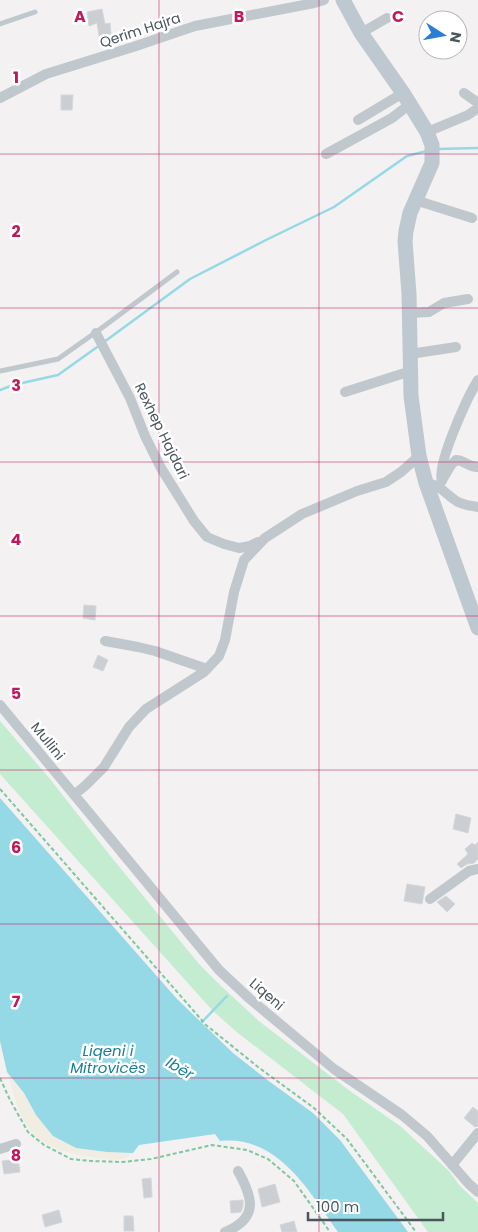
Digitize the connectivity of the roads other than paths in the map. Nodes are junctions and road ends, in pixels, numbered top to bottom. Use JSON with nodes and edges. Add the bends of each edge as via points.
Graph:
{"nodes":[{"id":1,"x":324,"y":0,"type":"edge"},
{"id":2,"x":343,"y":0,"type":"edge"},
{"id":3,"x":35,"y":12,"type":"dead end"},
{"id":4,"x":387,"y":18,"type":"dead end"},
{"id":5,"x":0,"y":24,"type":"edge"},
{"id":6,"x":361,"y":33,"type":"junction"},
{"id":7,"x":464,"y":93,"type":"dead end"},
{"id":8,"x":0,"y":98,"type":"edge"},
{"id":9,"x":406,"y":99,"type":"junction"},
{"id":10,"x":478,"y":103,"type":"edge"},
{"id":11,"x":478,"y":108,"type":"edge"},
{"id":12,"x":358,"y":120,"type":"dead end"},
{"id":13,"x":431,"y":143,"type":"junction"},
{"id":14,"x":326,"y":154,"type":"dead end"},
{"id":15,"x":415,"y":200,"type":"junction"},
{"id":16,"x":472,"y":218,"type":"dead end"},
{"id":17,"x":178,"y":272,"type":"dead end"},
{"id":18,"x":468,"y":299,"type":"dead end"},
{"id":19,"x":409,"y":313,"type":"junction"},
{"id":20,"x":96,"y":332,"type":"junction"},
{"id":21,"x":456,"y":347,"type":"dead end"},
{"id":22,"x":410,"y":354,"type":"junction"},
{"id":23,"x":0,"y":371,"type":"edge"},
{"id":24,"x":411,"y":371,"type":"junction"},
{"id":25,"x":478,"y":380,"type":"edge"},
{"id":26,"x":345,"y":392,"type":"dead end"},
{"id":27,"x":419,"y":456,"type":"junction"},
{"id":28,"x":478,"y":468,"type":"edge"},
{"id":29,"x":435,"y":484,"type":"junction"},
{"id":30,"x":478,"y":507,"type":"edge"},
{"id":31,"x":265,"y":538,"type":"junction"},
{"id":32,"x":478,"y":628,"type":"edge"},
{"id":33,"x":105,"y":641,"type":"dead end"},
{"id":34,"x":207,"y":669,"type":"junction"},
{"id":35,"x":0,"y":704,"type":"edge"},
{"id":36,"x":74,"y":795,"type":"junction"},
{"id":37,"x":478,"y":869,"type":"edge"},
{"id":38,"x":430,"y":899,"type":"dead end"},
{"id":39,"x":478,"y":1133,"type":"edge"},
{"id":40,"x":16,"y":1144,"type":"dead end"},
{"id":41,"x":0,"y":1148,"type":"edge"},
{"id":42,"x":452,"y":1165,"type":"junction"},
{"id":43,"x":238,"y":1171,"type":"dead end"},
{"id":44,"x":478,"y":1176,"type":"edge"},
{"id":45,"x":470,"y":1184,"type":"junction"},
{"id":46,"x":478,"y":1192,"type":"edge"},
{"id":47,"x":225,"y":1232,"type":"edge"}],
"edges":[{"from":1,"to":8,"type":"street","name":"Qerim Hajra","via":[[195,26],[46,74]]},
{"from":2,"to":6,"type":"main road"},
{"from":3,"to":5,"type":"lane"},
{"from":4,"to":6,"type":"street"},
{"from":6,"to":9,"type":"main road"},
{"from":7,"to":10,"type":"street"},
{"from":9,"to":12,"type":"street"},
{"from":9,"to":13,"type":"main road"},
{"from":9,"to":14,"type":"street","via":[[384,122]]},
{"from":11,"to":13,"type":"street"},
{"from":13,"to":15,"type":"main road","via":[[432,163]]},
{"from":15,"to":16,"type":"street"},
{"from":15,"to":19,"type":"main road","via":[[406,224],[405,241]]},
{"from":17,"to":20,"type":"lane"},
{"from":18,"to":19,"type":"street","via":[[444,303],[429,312]]},
{"from":19,"to":22,"type":"main road"},
{"from":20,"to":23,"type":"lane","via":[[58,359]]},
{"from":20,"to":31,"type":"street","name":"Rexhep Hajdari","via":[[161,468],[207,537],[239,548]]},
{"from":21,"to":22,"type":"street"},
{"from":22,"to":24,"type":"main road"},
{"from":24,"to":26,"type":"street"},
{"from":24,"to":27,"type":"main road"},
{"from":25,"to":29,"type":"street","via":[[460,415]]},
{"from":27,"to":29,"type":"main road"},
{"from":27,"to":31,"type":"street","name":"Rexhep Hajdari","via":[[386,482],[302,514]]},
{"from":28,"to":29,"type":"street","via":[[456,460]]},
{"from":29,"to":30,"type":"street","via":[[457,502]]},
{"from":29,"to":32,"type":"main road"},
{"from":31,"to":34,"type":"street","name":"Rexhep Hajdari","via":[[244,560],[225,640],[219,656]]},
{"from":33,"to":34,"type":"street","via":[[155,651]]},
{"from":34,"to":36,"type":"street","name":"Rexhep Hajdari","via":[[146,709],[129,727],[104,766]]},
{"from":35,"to":36,"type":"street","name":"Mullini"},
{"from":36,"to":42,"type":"street","name":"Liqeni","via":[[219,970],[334,1069],[402,1115]]},
{"from":37,"to":38,"type":"street","via":[[469,871]]},
{"from":39,"to":42,"type":"street"},
{"from":40,"to":41,"type":"street"},
{"from":42,"to":45,"type":"street","name":"Liqeni"},
{"from":43,"to":47,"type":"street","via":[[249,1194],[250,1208],[242,1222]]},
{"from":44,"to":45,"type":"street"},
{"from":45,"to":46,"type":"street","name":"Liqeni"}]}
